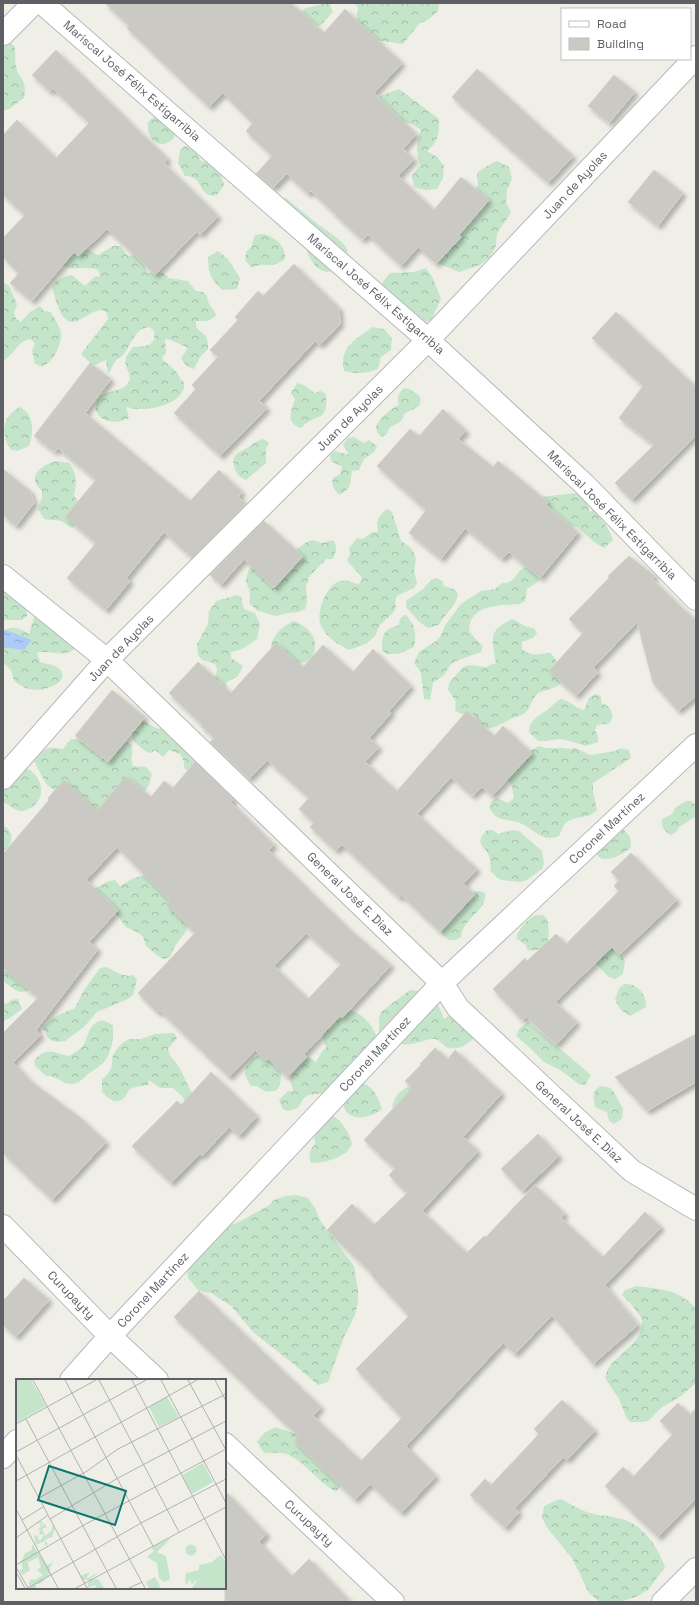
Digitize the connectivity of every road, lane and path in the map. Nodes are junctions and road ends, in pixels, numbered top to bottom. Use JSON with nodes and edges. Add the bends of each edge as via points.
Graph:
{"nodes":[{"id":1,"x":34,"y":3,"type":"edge"},
{"id":2,"x":42,"y":3,"type":"edge"},
{"id":3,"x":3,"y":34,"type":"edge"},
{"id":4,"x":696,"y":57,"type":"edge"},
{"id":5,"x":428,"y":340,"type":"junction"},
{"id":6,"x":3,"y":576,"type":"edge"},
{"id":7,"x":696,"y":599,"type":"edge"},
{"id":8,"x":107,"y":660,"type":"junction"},
{"id":9,"x":696,"y":745,"type":"edge"},
{"id":10,"x":3,"y":778,"type":"edge"},
{"id":11,"x":442,"y":983,"type":"junction"},
{"id":12,"x":696,"y":1209,"type":"edge"},
{"id":13,"x":3,"y":1226,"type":"edge"},
{"id":14,"x":110,"y":1336,"type":"junction"},
{"id":15,"x":72,"y":1379,"type":"edge"},
{"id":16,"x":156,"y":1379,"type":"edge"},
{"id":17,"x":16,"y":1442,"type":"edge"},
{"id":18,"x":226,"y":1445,"type":"edge"},
{"id":19,"x":3,"y":1457,"type":"edge"},
{"id":20,"x":696,"y":1569,"type":"edge"},
{"id":21,"x":393,"y":1602,"type":"edge"},
{"id":22,"x":663,"y":1602,"type":"edge"}],
"edges":[{"from":1,"to":3,"type":"street"},
{"from":2,"to":5,"type":"street","name":"Mariscal José Félix Estigarribia"},
{"from":4,"to":5,"type":"street","name":"Juan de Ayolas"},
{"from":5,"to":7,"type":"street","name":"Mariscal José Félix Estigarribia","via":[[584,484]]},
{"from":5,"to":8,"type":"street","name":"Juan de Ayolas"},
{"from":6,"to":8,"type":"street","name":"General José E. Diaz"},
{"from":8,"to":10,"type":"street","name":"Juan de Ayolas"},
{"from":8,"to":11,"type":"street","name":"General José E. Diaz"},
{"from":9,"to":11,"type":"street","name":"Coronel Martínez"},
{"from":11,"to":12,"type":"street","name":"General José E. Diaz","via":[[458,1008],[632,1171]]},
{"from":11,"to":14,"type":"street","name":"Coronel Martínez"},
{"from":13,"to":14,"type":"street","name":"Curupayty"},
{"from":14,"to":15,"type":"street","name":"Coronel Martínez"},
{"from":14,"to":16,"type":"street","name":"Curupayty"},
{"from":17,"to":19,"type":"street"},
{"from":18,"to":21,"type":"street","name":"Curupayty"},
{"from":20,"to":22,"type":"street"}]}
